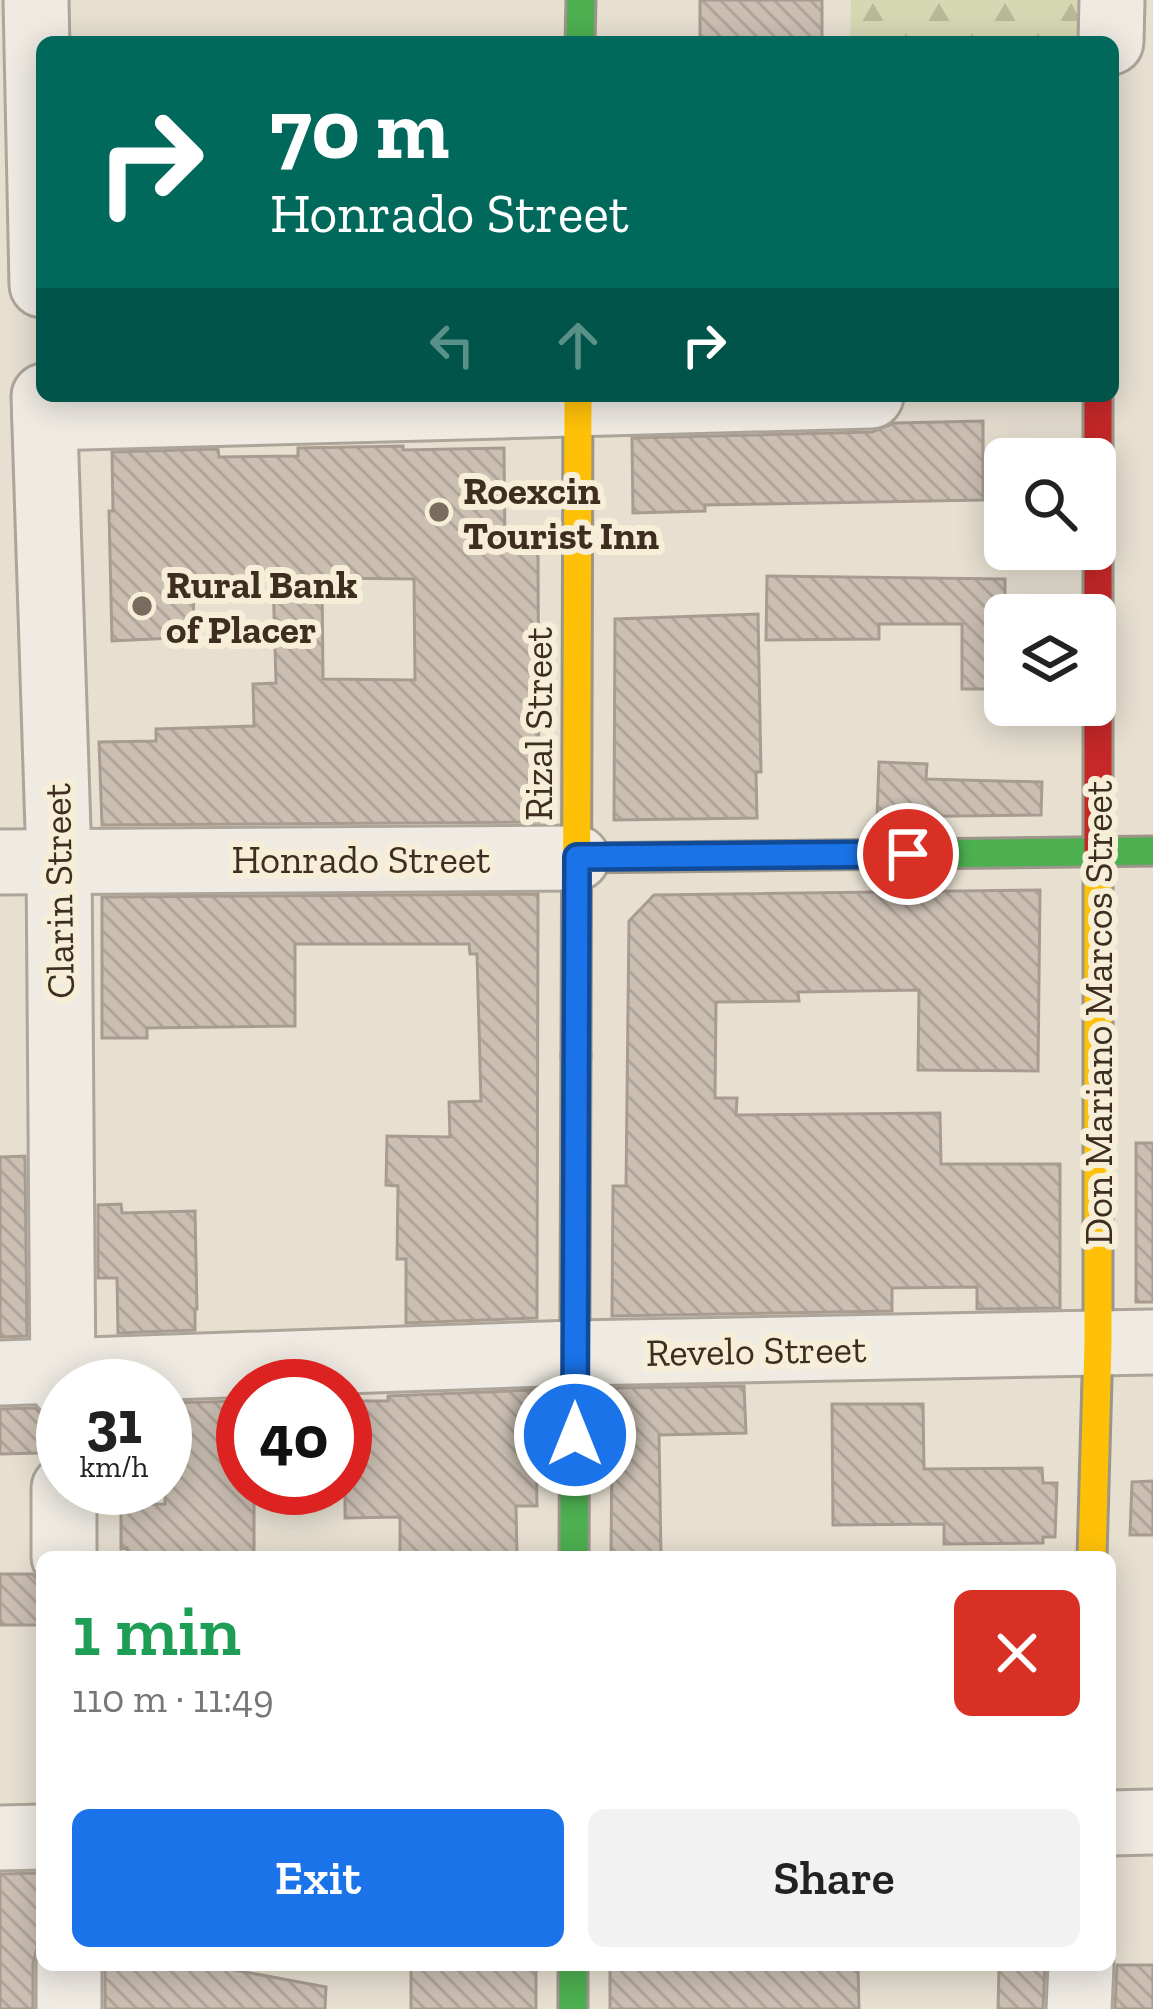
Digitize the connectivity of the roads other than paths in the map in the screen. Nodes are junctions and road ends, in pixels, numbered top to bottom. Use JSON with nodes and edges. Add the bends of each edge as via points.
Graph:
{"nodes":[{"id":1,"x":580,"y":0,"type":"edge"},
{"id":2,"x":1112,"y":0,"type":"edge"},
{"id":3,"x":24,"y":8,"type":"edge"},
{"id":4,"x":580,"y":36,"type":"edge"},
{"id":5,"x":1111,"y":36,"type":"edge"},
{"id":6,"x":36,"y":193,"type":"edge"},
{"id":7,"x":378,"y":402,"type":"edge"},
{"id":8,"x":578,"y":402,"type":"edge"},
{"id":9,"x":1098,"y":402,"type":"edge"},
{"id":10,"x":45,"y":407,"type":"edge"},
{"id":11,"x":1153,"y":851,"type":"edge"},
{"id":12,"x":1098,"y":852,"type":"junction"},
{"id":13,"x":577,"y":857,"type":"junction"},
{"id":14,"x":29,"y":861,"type":"edge"},
{"id":15,"x":1125,"y":1343,"type":"edge"},
{"id":16,"x":575,"y":1353,"type":"junction"},
{"id":17,"x":62,"y":1359,"type":"edge"},
{"id":18,"x":192,"y":1372,"type":"edge"},
{"id":19,"x":0,"y":1373,"type":"edge"},
{"id":20,"x":36,"y":1376,"type":"edge"},
{"id":21,"x":64,"y":1515,"type":"edge"},
{"id":22,"x":64,"y":1551,"type":"edge"},
{"id":23,"x":574,"y":1551,"type":"edge"},
{"id":24,"x":1093,"y":1551,"type":"edge"},
{"id":25,"x":1153,"y":1822,"type":"edge"},
{"id":26,"x":1116,"y":1823,"type":"edge"},
{"id":27,"x":36,"y":1837,"type":"edge"},
{"id":28,"x":0,"y":1838,"type":"edge"},
{"id":29,"x":69,"y":1971,"type":"edge"},
{"id":30,"x":573,"y":1971,"type":"edge"},
{"id":31,"x":1081,"y":1971,"type":"edge"},
{"id":32,"x":70,"y":2009,"type":"edge"},
{"id":33,"x":572,"y":2009,"type":"edge"},
{"id":34,"x":1079,"y":2009,"type":"edge"}],
"edges":[{"from":1,"to":4,"type":"street"},
{"from":2,"to":5,"type":"street"},
{"from":3,"to":6,"type":"street"},
{"from":7,"to":10,"type":"street"},
{"from":8,"to":13,"type":"street","name":"Rizal Street"},
{"from":9,"to":12,"type":"street","name":"Don Mariano Marcos Street"},
{"from":10,"to":14,"type":"street","name":"Clarin Street"},
{"from":11,"to":12,"type":"street","name":"Honrado Street"},
{"from":12,"to":13,"type":"street","name":"Honrado Street"},
{"from":12,"to":15,"type":"street","name":"Don Mariano Marcos Street"},
{"from":13,"to":14,"type":"street","name":"Honrado Street"},
{"from":13,"to":16,"type":"street","name":"Rizal Street"},
{"from":14,"to":17,"type":"street","name":"Clarin Street"},
{"from":15,"to":16,"type":"street","name":"Revelo Street"},
{"from":15,"to":24,"type":"street","name":"Don Mariano Marcos Street"},
{"from":16,"to":18,"type":"street","name":"Revelo Street"},
{"from":16,"to":23,"type":"street","name":"Rizal Street"},
{"from":19,"to":20,"type":"street","name":"Revelo Street"},
{"from":21,"to":22,"type":"street"},
{"from":25,"to":26,"type":"street"},
{"from":27,"to":28,"type":"street"},
{"from":29,"to":32,"type":"street"},
{"from":30,"to":33,"type":"street"},
{"from":31,"to":34,"type":"street"}]}
